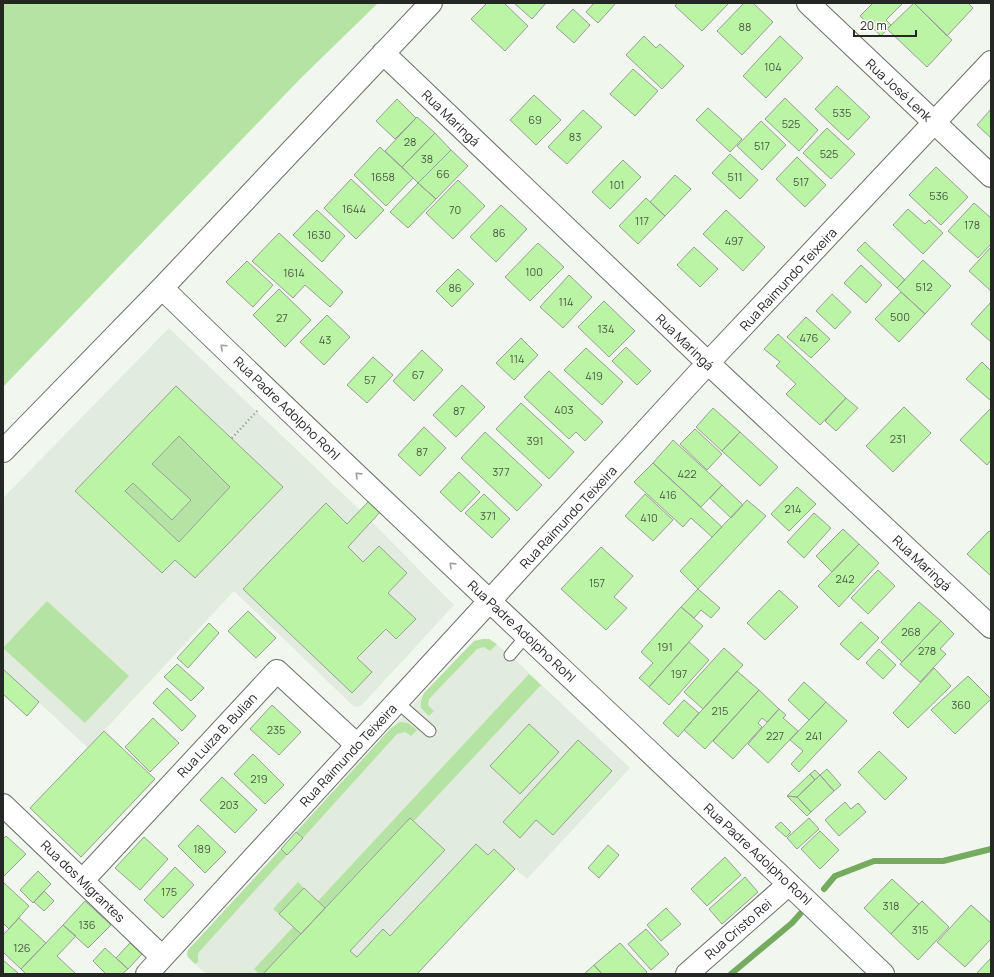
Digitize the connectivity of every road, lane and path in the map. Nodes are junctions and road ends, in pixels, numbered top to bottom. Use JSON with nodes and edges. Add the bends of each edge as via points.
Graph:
{"nodes":[{"id":1,"x":432,"y":3,"type":"edge"},
{"id":2,"x":808,"y":3,"type":"edge"},
{"id":3,"x":383,"y":54,"type":"junction"},
{"id":4,"x":991,"y":62,"type":"edge"},
{"id":5,"x":935,"y":123,"type":"junction"},
{"id":6,"x":991,"y":176,"type":"edge"},
{"id":7,"x":162,"y":288,"type":"junction"},
{"id":8,"x":708,"y":364,"type":"junction"},
{"id":9,"x":272,"y":394,"type":"junction"},
{"id":10,"x":232,"y":438,"type":"dead end"},
{"id":11,"x":3,"y":451,"type":"edge"},
{"id":12,"x":490,"y":601,"type":"junction"},
{"id":13,"x":991,"y":627,"type":"edge"},
{"id":14,"x":527,"y":635,"type":"junction"},
{"id":15,"x":510,"y":655,"type":"dead end"},
{"id":16,"x":397,"y":702,"type":"junction"},
{"id":17,"x":430,"y":731,"type":"dead end"},
{"id":18,"x":357,"y":745,"type":"junction"},
{"id":19,"x":3,"y":805,"type":"edge"},
{"id":20,"x":83,"y":880,"type":"junction"},
{"id":21,"x":789,"y":884,"type":"junction"},
{"id":22,"x":154,"y":969,"type":"edge"},
{"id":23,"x":687,"y":974,"type":"edge"},
{"id":24,"x":882,"y":974,"type":"edge"}],
"edges":[{"from":1,"to":3,"type":"street"},
{"from":2,"to":5,"type":"street","name":"Rua José Lenk"},
{"from":3,"to":7,"type":"street"},
{"from":3,"to":8,"type":"street","name":"Rua Maringá"},
{"from":4,"to":5,"type":"street","name":"Rua Raimundo Teixeira"},
{"from":5,"to":6,"type":"street","name":"Rua José Lenk"},
{"from":5,"to":8,"type":"street","name":"Rua Raimundo Teixeira"},
{"from":9,"to":7,"type":"street","name":"Rua Padre Adolpho Rohl","one_way":true},
{"from":7,"to":11,"type":"street"},
{"from":8,"to":12,"type":"street","name":"Rua Raimundo Teixeira"},
{"from":8,"to":13,"type":"street","name":"Rua Maringá"},
{"from":9,"to":10,"type":"path"},
{"from":12,"to":9,"type":"street","name":"Rua Padre Adolpho Rohl","one_way":true},
{"from":12,"to":14,"type":"street","name":"Rua Padre Adolpho Rohl"},
{"from":12,"to":16,"type":"street","name":"Rua Raimundo Teixeira"},
{"from":14,"to":15,"type":"lane"},
{"from":14,"to":21,"type":"street","name":"Rua Padre Adolpho Rohl"},
{"from":16,"to":17,"type":"lane"},
{"from":16,"to":18,"type":"street","name":"Rua Raimundo Teixeira"},
{"from":18,"to":20,"type":"street","name":"Rua Luiza B. Bulian","via":[[277,671]]},
{"from":18,"to":22,"type":"street","name":"Rua Raimundo Teixeira"},
{"from":19,"to":20,"type":"street","name":"Rua dos Migrantes"},
{"from":20,"to":22,"type":"street","name":"Rua dos Migrantes"},
{"from":21,"to":23,"type":"street","name":"Rua Cristo Rei"},
{"from":21,"to":24,"type":"street","name":"Rua Padre Adolpho Rohl"}]}
